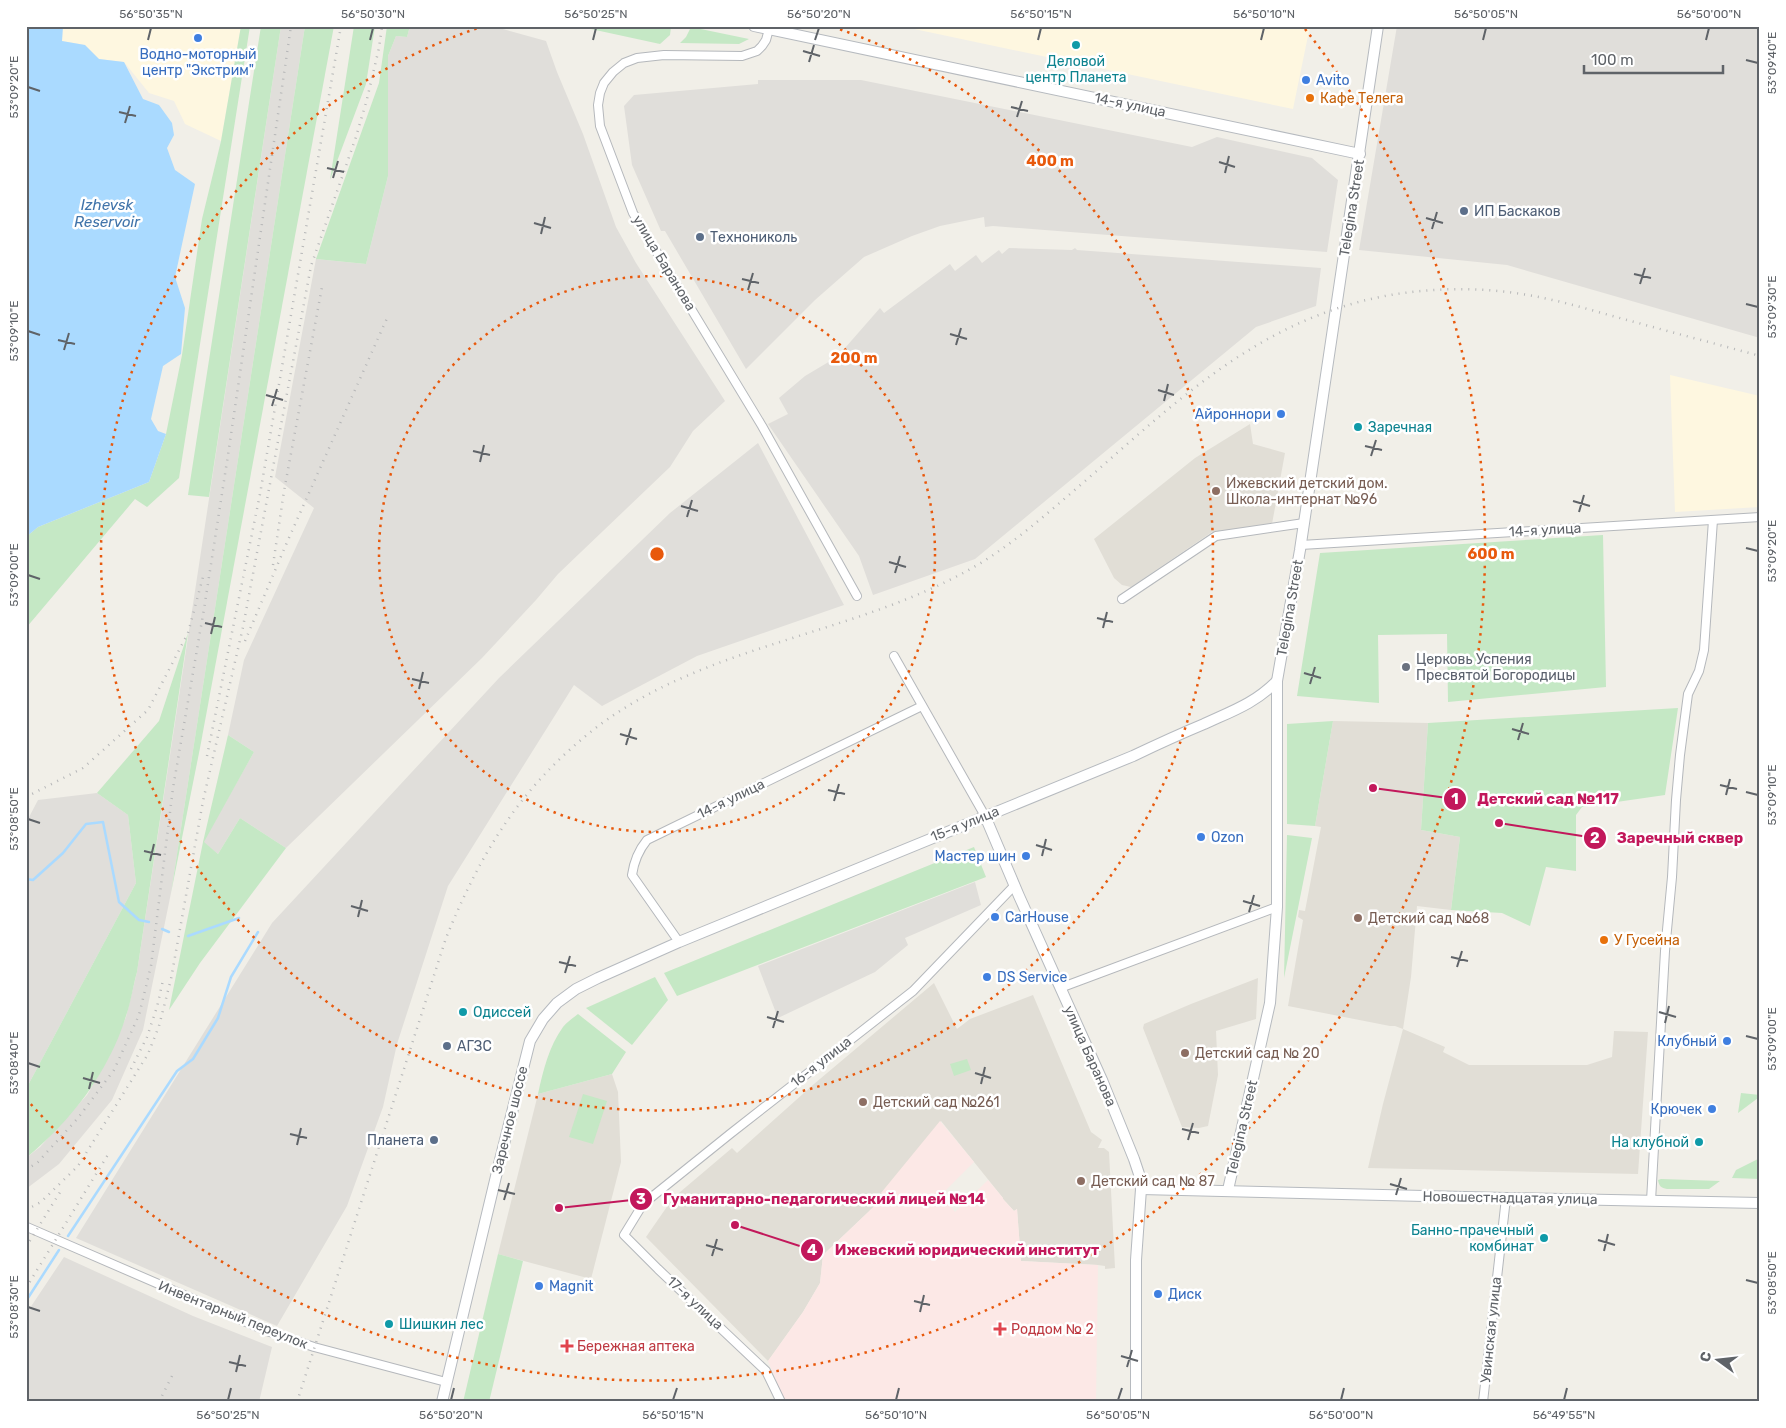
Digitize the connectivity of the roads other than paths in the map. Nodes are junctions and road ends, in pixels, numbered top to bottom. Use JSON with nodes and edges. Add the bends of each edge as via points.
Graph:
{"nodes":[{"id":1,"x":756,"y":26,"type":"edge"},
{"id":2,"x":1378,"y":26,"type":"edge"},
{"id":3,"x":769,"y":29,"type":"junction"},
{"id":4,"x":1360,"y":154,"type":"junction"},
{"id":5,"x":1760,"y":517,"type":"edge"},
{"id":6,"x":1713,"y":520,"type":"junction"},
{"id":7,"x":1304,"y":523,"type":"junction"},
{"id":8,"x":1301,"y":545,"type":"junction"},
{"id":9,"x":857,"y":596,"type":"dead end"},
{"id":10,"x":1122,"y":599,"type":"dead end"},
{"id":11,"x":894,"y":656,"type":"dead end"},
{"id":12,"x":1277,"y":681,"type":"junction"},
{"id":13,"x":922,"y":706,"type":"junction"},
{"id":14,"x":985,"y":816,"type":"junction"},
{"id":15,"x":1015,"y":885,"type":"junction"},
{"id":16,"x":1278,"y":907,"type":"junction"},
{"id":17,"x":678,"y":942,"type":"junction"},
{"id":18,"x":647,"y":956,"type":"joint"},
{"id":19,"x":1060,"y":988,"type":"junction"},
{"id":20,"x":1141,"y":1189,"type":"junction"},
{"id":21,"x":1228,"y":1190,"type":"junction"},
{"id":22,"x":1506,"y":1198,"type":"junction"},
{"id":23,"x":1651,"y":1201,"type":"junction"},
{"id":24,"x":1760,"y":1203,"type":"edge"},
{"id":25,"x":27,"y":1227,"type":"edge"},
{"id":26,"x":624,"y":1235,"type":"joint"},
{"id":27,"x":446,"y":1382,"type":"junction"},
{"id":28,"x":442,"y":1402,"type":"edge"},
{"id":29,"x":780,"y":1402,"type":"edge"},
{"id":30,"x":1136,"y":1402,"type":"edge"},
{"id":31,"x":1483,"y":1402,"type":"edge"}],
"edges":[{"from":1,"to":3,"type":"main road","name":"14-я улица"},
{"from":2,"to":4,"type":"main road","name":"Telegina Street"},
{"from":3,"to":4,"type":"main road","name":"14-я улица"},
{"from":3,"to":9,"type":"street","name":"улица Баранова","via":[[766,40],[757,51],[742,56],[664,55],[624,63],[604,83],[598,105],[600,126],[633,213],[762,426]]},
{"from":4,"to":7,"type":"main road","name":"Telegina Street"},
{"from":5,"to":6,"type":"street","name":"14-я улица"},
{"from":6,"to":8,"type":"street","name":"14-я улица"},
{"from":6,"to":23,"type":"street","via":[[1704,650],[1688,694],[1678,780]]},
{"from":7,"to":8,"type":"main road","name":"Telegina Street"},
{"from":7,"to":10,"type":"street","via":[[1216,536]]},
{"from":8,"to":12,"type":"main road","name":"Telegina Street"},
{"from":11,"to":13,"type":"street","name":"улица Баранова"},
{"from":12,"to":14,"type":"main road","name":"15-я улица","via":[[1252,702],[1133,756]]},
{"from":12,"to":16,"type":"main road","name":"Telegina Street"},
{"from":13,"to":14,"type":"street","name":"улица Баранова"},
{"from":13,"to":17,"type":"street","name":"14-я улица","via":[[647,840],[639,849],[632,876]]},
{"from":14,"to":15,"type":"main road","name":"улица Баранова"},
{"from":14,"to":17,"type":"main road","name":"15-я улица"},
{"from":15,"to":19,"type":"main road","name":"улица Баранова"},
{"from":15,"to":26,"type":"street","name":"16-я улица","via":[[912,991],[643,1204]]},
{"from":16,"to":19,"type":"street"},
{"from":16,"to":21,"type":"main road","name":"Telegina Street","via":[[1270,1002]]},
{"from":17,"to":18,"type":"main road","name":"15-я улица"},
{"from":18,"to":27,"type":"main road","name":"Заречное шоссе","via":[[576,989],[557,1003],[530,1041]]},
{"from":19,"to":20,"type":"main road","name":"улица Баранова","via":[[1131,1150]]},
{"from":20,"to":21,"type":"main road","name":"Новошестнадцатая улица"},
{"from":20,"to":30,"type":"main road","name":"улица Баранова","via":[[1136,1268]]},
{"from":21,"to":22,"type":"main road","name":"Новошестнадцатая улица"},
{"from":22,"to":23,"type":"main road","name":"Новошестнадцатая улица"},
{"from":22,"to":31,"type":"street","name":"Увинская улица"},
{"from":23,"to":24,"type":"main road","name":"Новошестнадцатая улица"},
{"from":25,"to":27,"type":"street","name":"Инвентарный переулок","via":[[267,1331],[314,1347]]},
{"from":26,"to":29,"type":"street","name":"17-я улица","via":[[766,1370]]},
{"from":27,"to":28,"type":"main road","name":"Заречное шоссе"}]}
